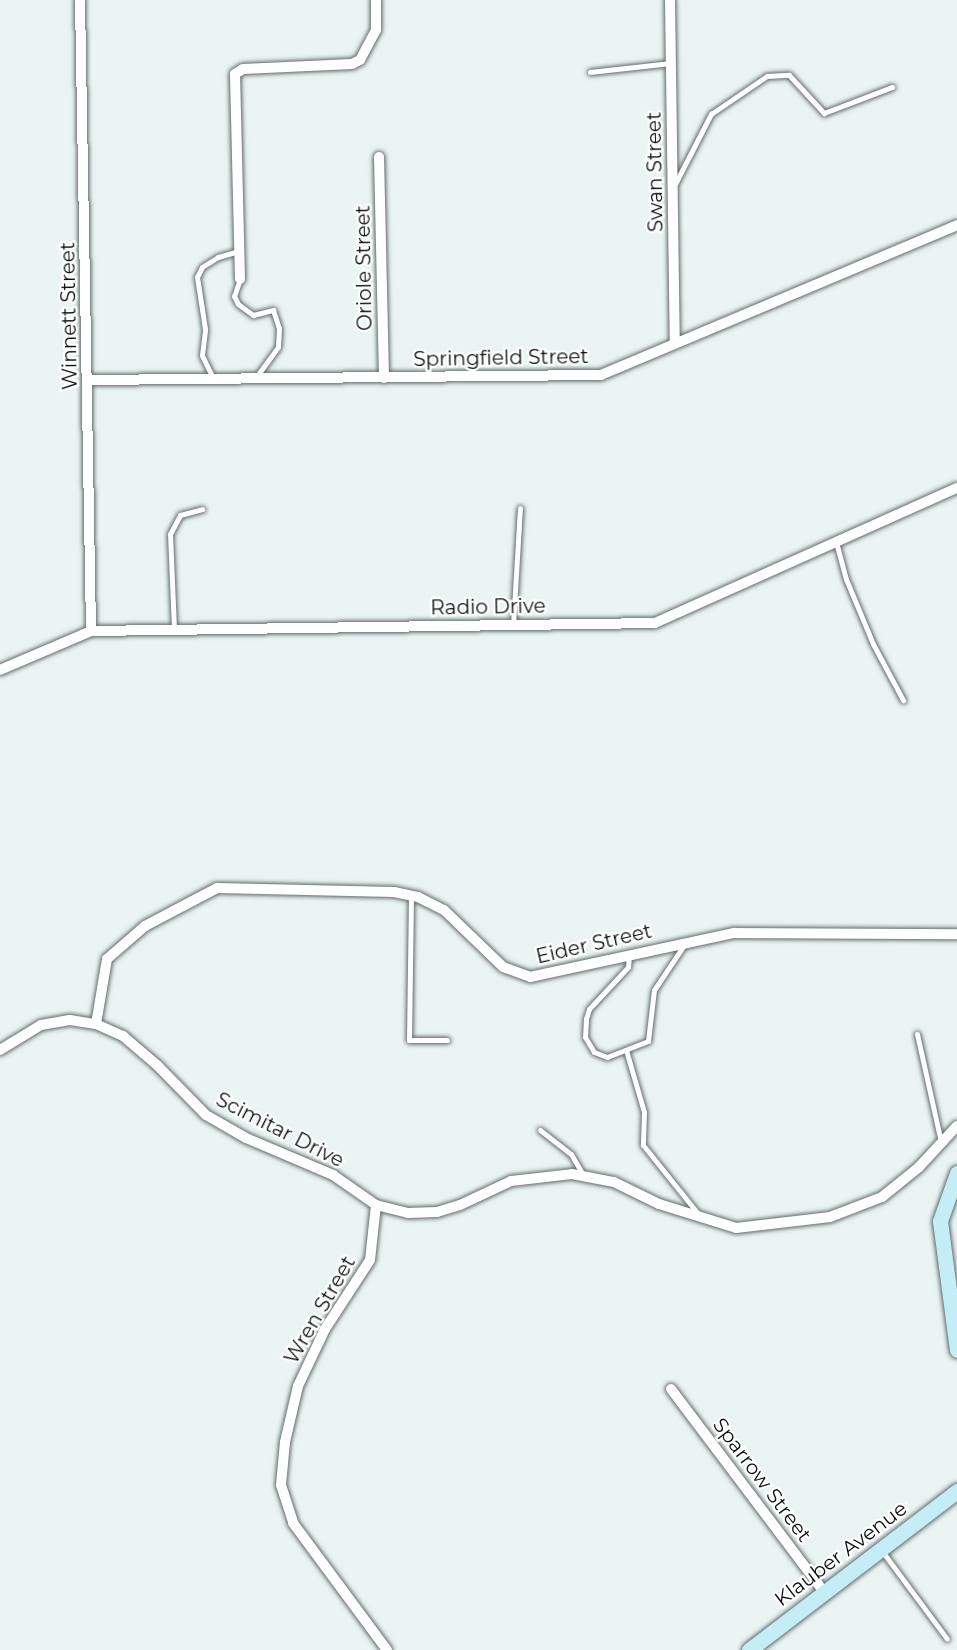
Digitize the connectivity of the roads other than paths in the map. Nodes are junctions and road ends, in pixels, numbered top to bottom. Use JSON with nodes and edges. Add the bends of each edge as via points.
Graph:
{"nodes":[{"id":1,"x":80,"y":0,"type":"edge"},
{"id":2,"x":376,"y":0,"type":"edge"},
{"id":3,"x":670,"y":0,"type":"edge"},
{"id":4,"x":671,"y":63,"type":"junction"},
{"id":5,"x":590,"y":72,"type":"dead end"},
{"id":6,"x":892,"y":87,"type":"dead end"},
{"id":7,"x":379,"y":158,"type":"dead end"},
{"id":8,"x":674,"y":185,"type":"junction"},
{"id":9,"x":957,"y":225,"type":"edge"},
{"id":10,"x":239,"y":251,"type":"junction"},
{"id":11,"x":240,"y":279,"type":"joint"},
{"id":12,"x":675,"y":343,"type":"junction"},
{"id":13,"x":384,"y":378,"type":"junction"},
{"id":14,"x":214,"y":379,"type":"junction"},
{"id":15,"x":255,"y":379,"type":"junction"},
{"id":16,"x":88,"y":380,"type":"junction"},
{"id":17,"x":957,"y":488,"type":"edge"},
{"id":18,"x":520,"y":508,"type":"dead end"},
{"id":19,"x":202,"y":509,"type":"dead end"},
{"id":20,"x":836,"y":542,"type":"junction"},
{"id":21,"x":513,"y":625,"type":"junction"},
{"id":22,"x":174,"y":629,"type":"junction"},
{"id":23,"x":91,"y":631,"type":"junction"},
{"id":24,"x":0,"y":670,"type":"edge"},
{"id":25,"x":903,"y":700,"type":"dead end"},
{"id":26,"x":411,"y":896,"type":"junction"},
{"id":27,"x":957,"y":934,"type":"edge"},
{"id":28,"x":686,"y":941,"type":"junction"},
{"id":29,"x":630,"y":954,"type":"junction"},
{"id":30,"x":96,"y":1024,"type":"junction"},
{"id":31,"x":917,"y":1034,"type":"dead end"},
{"id":32,"x":447,"y":1040,"type":"dead end"},
{"id":33,"x":0,"y":1050,"type":"edge"},
{"id":34,"x":626,"y":1050,"type":"junction"},
{"id":35,"x":957,"y":1126,"type":"edge"},
{"id":36,"x":540,"y":1130,"type":"dead end"},
{"id":37,"x":942,"y":1144,"type":"junction"},
{"id":38,"x":957,"y":1173,"type":"edge"},
{"id":39,"x":584,"y":1176,"type":"junction"},
{"id":40,"x":376,"y":1205,"type":"junction"},
{"id":41,"x":703,"y":1220,"type":"junction"},
{"id":42,"x":957,"y":1350,"type":"edge"},
{"id":43,"x":671,"y":1389,"type":"dead end"},
{"id":44,"x":957,"y":1491,"type":"edge"},
{"id":45,"x":882,"y":1551,"type":"junction"},
{"id":46,"x":824,"y":1593,"type":"junction"},
{"id":47,"x":947,"y":1639,"type":"dead end"},
{"id":48,"x":759,"y":1647,"type":"edge"},
{"id":49,"x":387,"y":1650,"type":"edge"}],
"edges":[{"from":1,"to":16,"type":"street","name":"Winnett Street"},
{"from":2,"to":10,"type":"street","via":[[376,30],[365,54],[352,64],[243,69],[235,74]]},
{"from":3,"to":4,"type":"street","name":"Swan Street"},
{"from":4,"to":5,"type":"lane"},
{"from":4,"to":8,"type":"street","name":"Swan Street"},
{"from":6,"to":8,"type":"lane","via":[[824,113],[789,75],[767,76],[711,114]]},
{"from":7,"to":13,"type":"street","name":"Oriole Street"},
{"from":8,"to":12,"type":"street","name":"Swan Street"},
{"from":9,"to":12,"type":"street","name":"Springfield Street"},
{"from":10,"to":11,"type":"street"},
{"from":10,"to":14,"type":"lane","via":[[218,257],[202,267],[197,276],[205,328],[202,355]]},
{"from":11,"to":15,"type":"lane","via":[[234,296],[238,304],[253,315],[273,310],[279,328],[278,347]]},
{"from":12,"to":13,"type":"street","name":"Springfield Street","via":[[601,375]]},
{"from":13,"to":15,"type":"street","name":"Springfield Street"},
{"from":14,"to":15,"type":"street","name":"Springfield Street"},
{"from":14,"to":16,"type":"street","name":"Springfield Street"},
{"from":16,"to":23,"type":"street","name":"Winnett Street"},
{"from":17,"to":20,"type":"street","name":"Radio Drive"},
{"from":18,"to":21,"type":"lane"},
{"from":19,"to":22,"type":"lane","via":[[180,515],[170,534]]},
{"from":20,"to":21,"type":"street","name":"Radio Drive","via":[[655,622]]},
{"from":20,"to":25,"type":"lane","via":[[846,579],[873,644]]},
{"from":21,"to":22,"type":"street","name":"Radio Drive"},
{"from":22,"to":23,"type":"street","name":"Radio Drive"},
{"from":23,"to":24,"type":"street","name":"Radio Drive"},
{"from":26,"to":29,"type":"street","name":"Eider Street","via":[[444,910],[503,967],[530,977]]},
{"from":26,"to":30,"type":"street","name":"Eider Street","via":[[370,891],[217,888],[145,926],[107,959]]},
{"from":26,"to":32,"type":"lane","via":[[409,1040]]},
{"from":27,"to":28,"type":"street","name":"Eider Street","via":[[734,933]]},
{"from":28,"to":29,"type":"street","name":"Eider Street"},
{"from":28,"to":34,"type":"lane","via":[[654,990],[648,1041]]},
{"from":29,"to":34,"type":"lane","via":[[628,967],[589,1009],[585,1019],[585,1037],[594,1052],[607,1057]]},
{"from":30,"to":33,"type":"street","name":"Scimitar Drive","via":[[70,1020],[41,1025]]},
{"from":30,"to":40,"type":"street","name":"Scimitar Drive","via":[[123,1036],[206,1115],[246,1138],[333,1175]]},
{"from":31,"to":37,"type":"lane"},
{"from":34,"to":41,"type":"lane","via":[[644,1113],[644,1144]]},
{"from":35,"to":37,"type":"street","name":"Scimitar Drive"},
{"from":36,"to":39,"type":"lane","via":[[571,1154]]},
{"from":37,"to":41,"type":"street","name":"Scimitar Drive","via":[[882,1197],[830,1218],[736,1228]]},
{"from":38,"to":42,"type":"street","via":[[940,1221]]},
{"from":39,"to":40,"type":"street","name":"Scimitar Drive","via":[[541,1175],[511,1181],[437,1212],[408,1213]]},
{"from":39,"to":41,"type":"street","name":"Scimitar Drive","via":[[614,1182]]},
{"from":40,"to":49,"type":"street","name":"Wren Street","via":[[370,1260],[325,1329],[298,1386],[285,1442],[281,1485],[293,1523]]},
{"from":43,"to":46,"type":"street","name":"Sparrow Street"},
{"from":44,"to":45,"type":"street","name":"Klauber Avenue"},
{"from":45,"to":46,"type":"street","name":"Klauber Avenue"},
{"from":45,"to":47,"type":"lane"},
{"from":46,"to":48,"type":"street","name":"Klauber Avenue"}]}
